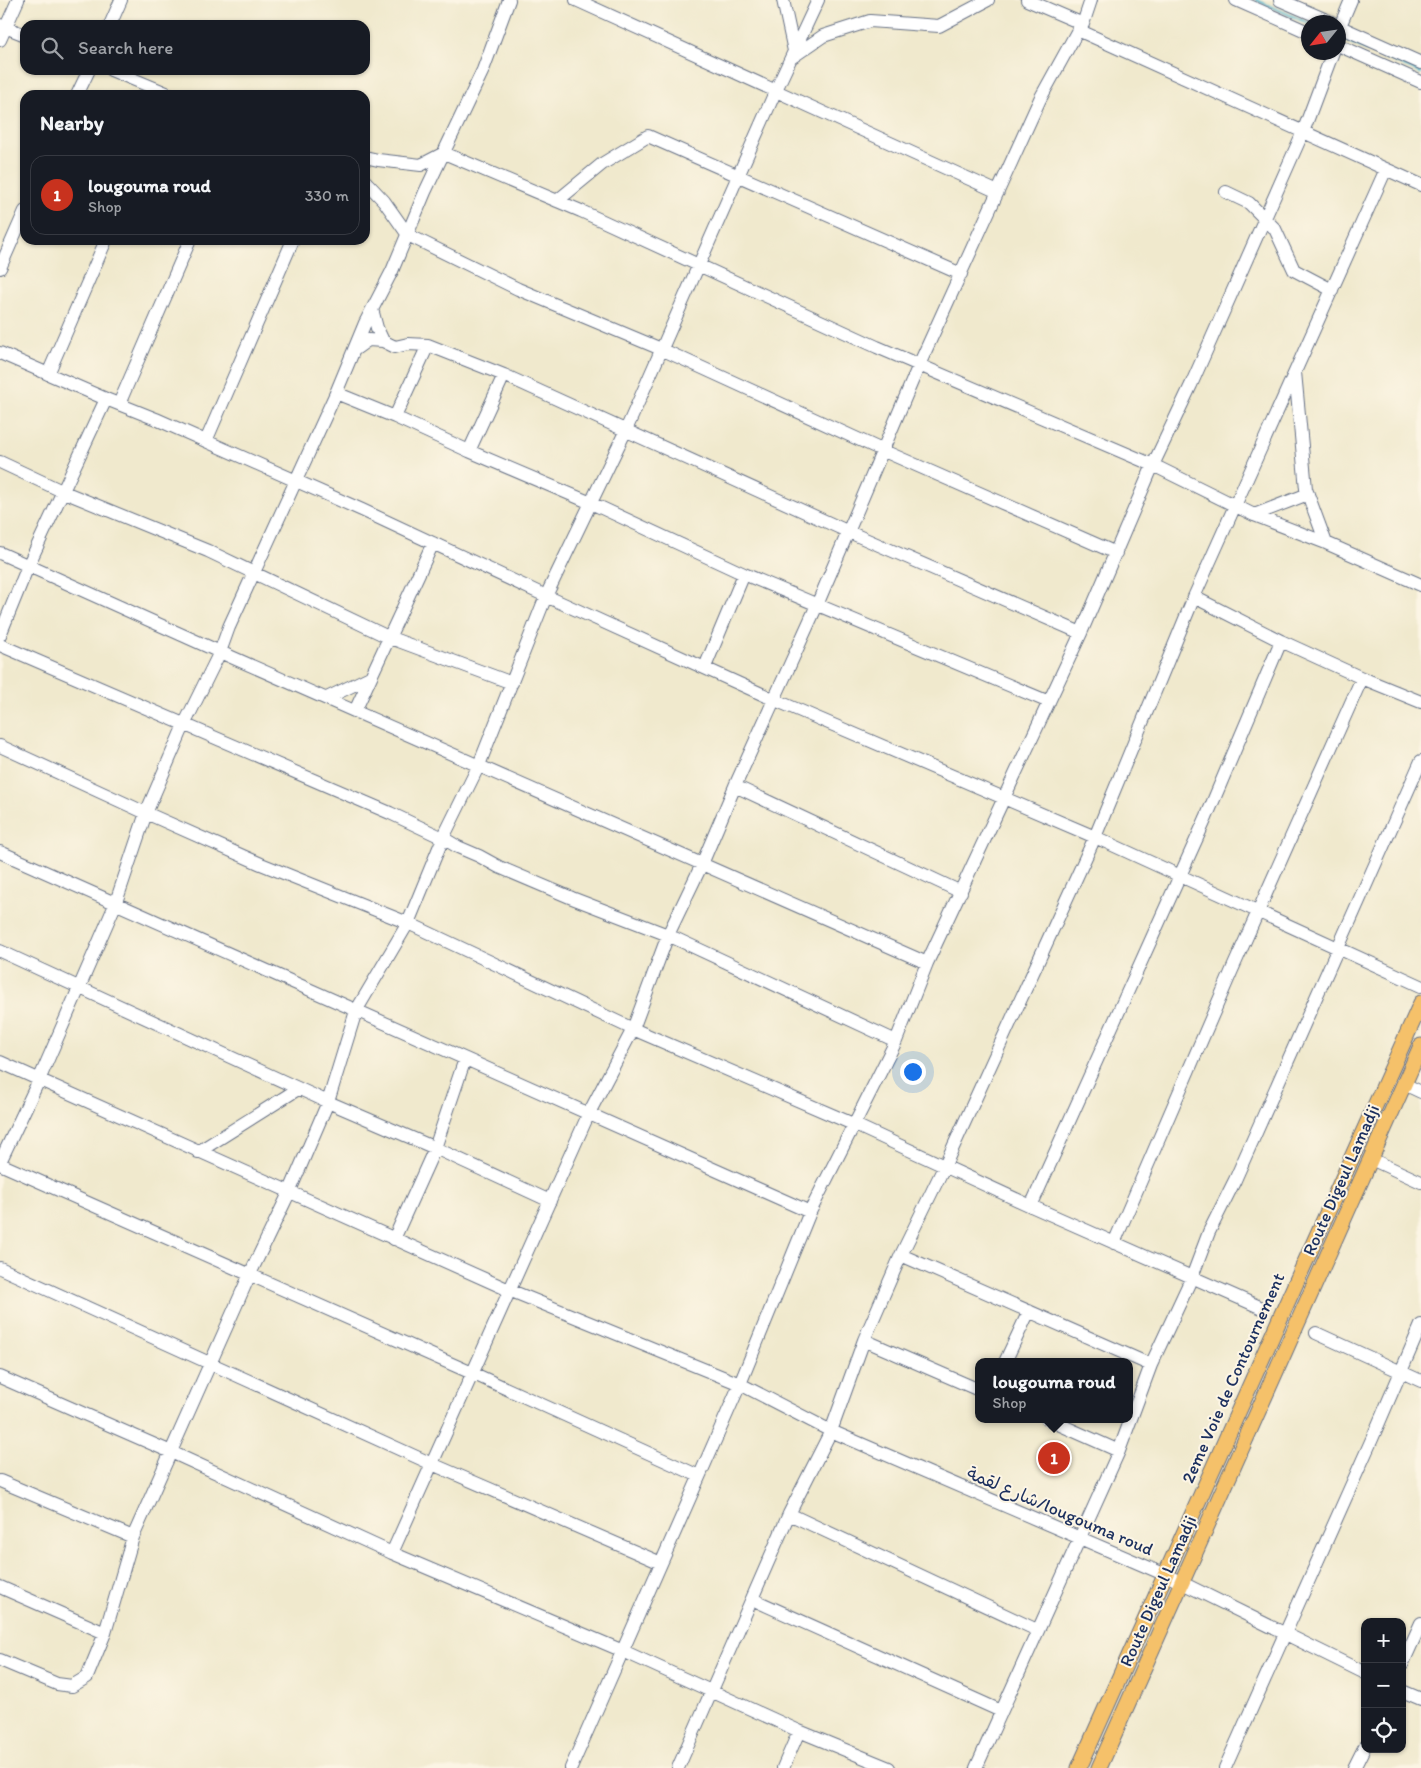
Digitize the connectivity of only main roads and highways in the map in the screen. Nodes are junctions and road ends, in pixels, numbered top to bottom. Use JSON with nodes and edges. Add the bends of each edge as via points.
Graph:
{"nodes":[{"id":1,"x":1421,"y":1003,"type":"edge"},
{"id":2,"x":1421,"y":1046,"type":"edge"},
{"id":3,"x":1079,"y":1768,"type":"edge"},
{"id":4,"x":1099,"y":1768,"type":"edge"}],
"edges":[{"from":1,"to":3,"type":"main road","name":"2eme Voie de Contournement"},
{"from":2,"to":4,"type":"main road","name":"Route Digeul Lamadji"}]}
